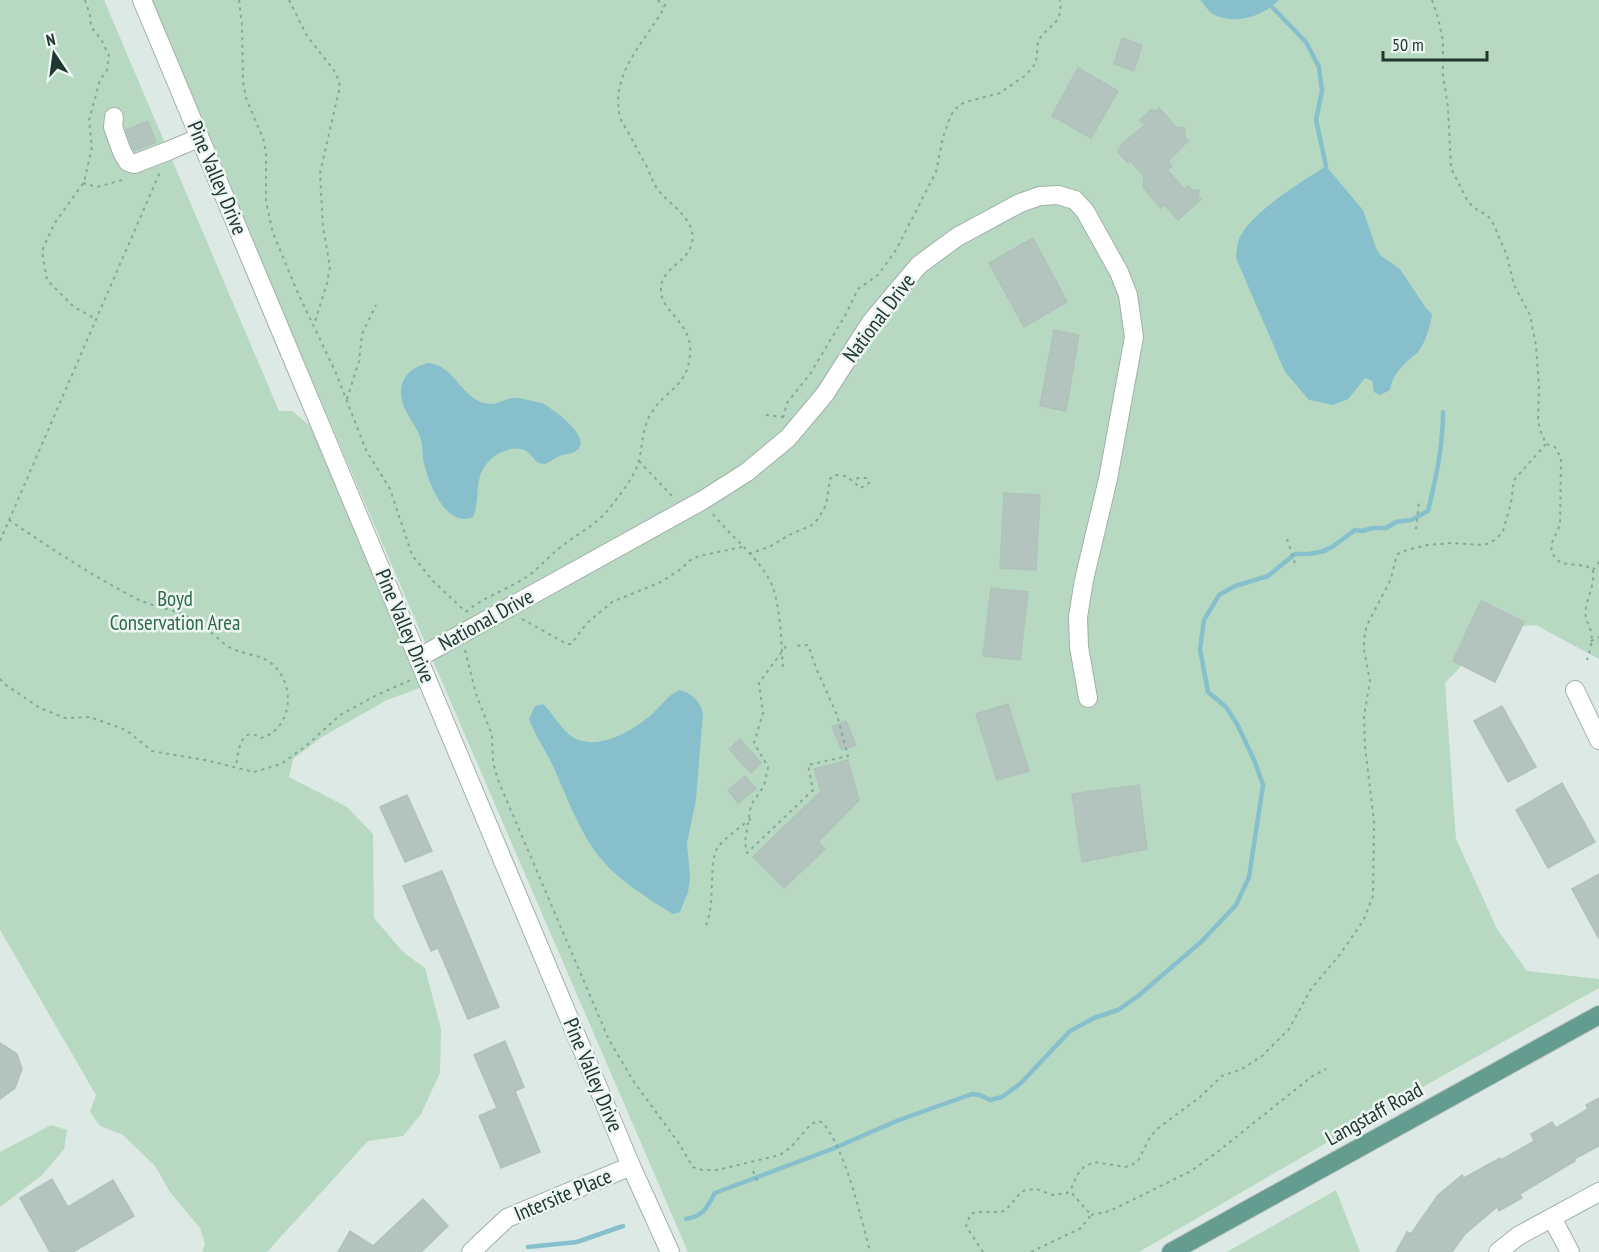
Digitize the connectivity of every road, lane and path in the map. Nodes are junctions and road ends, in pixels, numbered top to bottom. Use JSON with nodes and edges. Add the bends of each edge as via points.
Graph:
{"nodes":[{"id":1,"x":85,"y":0,"type":"edge"},
{"id":2,"x":142,"y":0,"type":"edge"},
{"id":3,"x":239,"y":0,"type":"edge"},
{"id":4,"x":289,"y":0,"type":"edge"},
{"id":5,"x":658,"y":0,"type":"edge"},
{"id":6,"x":668,"y":0,"type":"edge"},
{"id":7,"x":1060,"y":0,"type":"edge"},
{"id":8,"x":1432,"y":0,"type":"edge"},
{"id":9,"x":663,"y":7,"type":"junction"},
{"id":10,"x":114,"y":117,"type":"dead end"},
{"id":11,"x":199,"y":138,"type":"junction"},
{"id":12,"x":169,"y":150,"type":"junction"},
{"id":13,"x":376,"y":305,"type":"dead end"},
{"id":14,"x":96,"y":319,"type":"junction"},
{"id":15,"x":314,"y":326,"type":"junction"},
{"id":16,"x":347,"y":399,"type":"junction"},
{"id":17,"x":766,"y":415,"type":"dead end"},
{"id":18,"x":784,"y":417,"type":"junction"},
{"id":19,"x":782,"y":426,"type":"dead end"},
{"id":20,"x":1546,"y":444,"type":"junction"},
{"id":21,"x":639,"y":461,"type":"junction"},
{"id":22,"x":852,"y":481,"type":"junction"},
{"id":23,"x":1419,"y":502,"type":"dead end"},
{"id":24,"x":680,"y":504,"type":"dead end"},
{"id":25,"x":707,"y":507,"type":"dead end"},
{"id":26,"x":9,"y":520,"type":"junction"},
{"id":27,"x":1416,"y":529,"type":"dead end"},
{"id":28,"x":1287,"y":539,"type":"dead end"},
{"id":29,"x":0,"y":541,"type":"edge"},
{"id":30,"x":742,"y":547,"type":"junction"},
{"id":31,"x":749,"y":554,"type":"junction"},
{"id":32,"x":1599,"y":562,"type":"edge"},
{"id":33,"x":1294,"y":563,"type":"dead end"},
{"id":34,"x":1593,"y":570,"type":"junction"},
{"id":35,"x":466,"y":612,"type":"junction"},
{"id":36,"x":519,"y":616,"type":"dead end"},
{"id":37,"x":463,"y":632,"type":"junction"},
{"id":38,"x":1599,"y":637,"type":"edge"},
{"id":39,"x":1591,"y":641,"type":"junction"},
{"id":40,"x":786,"y":646,"type":"dead end"},
{"id":41,"x":795,"y":646,"type":"dead end"},
{"id":42,"x":1587,"y":660,"type":"dead end"},
{"id":43,"x":422,"y":666,"type":"junction"},
{"id":44,"x":783,"y":668,"type":"dead end"},
{"id":45,"x":0,"y":679,"type":"edge"},
{"id":46,"x":1575,"y":690,"type":"dead end"},
{"id":47,"x":1088,"y":698,"type":"dead end"},
{"id":48,"x":1599,"y":740,"type":"edge"},
{"id":49,"x":236,"y":767,"type":"junction"},
{"id":50,"x":753,"y":817,"type":"dead end"},
{"id":51,"x":706,"y":925,"type":"dead end"},
{"id":52,"x":1599,"y":1015,"type":"edge"},
{"id":53,"x":1326,"y":1070,"type":"dead end"},
{"id":54,"x":631,"y":1166,"type":"junction"},
{"id":55,"x":753,"y":1171,"type":"dead end"},
{"id":56,"x":758,"y":1184,"type":"dead end"},
{"id":57,"x":1070,"y":1191,"type":"junction"},
{"id":58,"x":1599,"y":1192,"type":"edge"},
{"id":59,"x":1091,"y":1215,"type":"junction"},
{"id":60,"x":1552,"y":1218,"type":"junction"},
{"id":61,"x":471,"y":1252,"type":"edge"},
{"id":62,"x":670,"y":1252,"type":"edge"},
{"id":63,"x":870,"y":1252,"type":"edge"},
{"id":64,"x":982,"y":1252,"type":"edge"},
{"id":65,"x":1031,"y":1252,"type":"edge"},
{"id":66,"x":1171,"y":1252,"type":"edge"},
{"id":67,"x":1498,"y":1252,"type":"edge"},
{"id":68,"x":1570,"y":1252,"type":"edge"}],
"edges":[{"from":1,"to":14,"type":"path","via":[[91,27],[109,56],[107,70],[88,120],[92,147],[84,182],[54,224],[42,251],[47,280],[74,307]]},
{"from":2,"to":11,"type":"street","name":"Pine Valley Drive"},
{"from":3,"to":15,"type":"path","via":[[243,82],[264,141],[268,216]]},
{"from":4,"to":15,"type":"path","via":[[307,36],[336,73],[340,86],[320,173],[330,267]]},
{"from":5,"to":9,"type":"path"},
{"from":6,"to":9,"type":"path"},
{"from":7,"to":18,"type":"path","via":[[1057,22],[1038,41],[1034,67],[1005,90],[959,105],[951,115],[936,172],[896,250],[878,275],[858,289],[810,374],[787,403]]},
{"from":8,"to":20,"type":"path","via":[[1443,41],[1451,168],[1467,200],[1494,225],[1514,285],[1530,315],[1536,346],[1538,419]]},
{"from":9,"to":21,"type":"path","via":[[627,62],[618,110],[654,185],[681,212],[690,228],[692,244],[663,276],[661,291],[666,307],[686,333],[691,352],[681,383],[647,420]]},
{"from":10,"to":12,"type":"street","via":[[113,127],[128,162],[134,164]]},
{"from":11,"to":12,"type":"street"},
{"from":11,"to":43,"type":"street","name":"Pine Valley Drive"},
{"from":12,"to":14,"type":"path"},
{"from":13,"to":16,"type":"path","via":[[362,334],[359,361]]},
{"from":14,"to":26,"type":"path"},
{"from":15,"to":16,"type":"path"},
{"from":16,"to":35,"type":"path","via":[[371,461],[390,489],[412,555]]},
{"from":17,"to":18,"type":"path"},
{"from":18,"to":19,"type":"path"},
{"from":20,"to":34,"type":"path","via":[[1555,447],[1561,466],[1560,525],[1552,552],[1561,563]]},
{"from":20,"to":57,"type":"path","via":[[1514,480],[1503,531],[1497,538],[1483,544],[1428,545],[1398,554],[1391,579],[1367,625],[1364,650],[1370,681],[1364,716],[1374,822],[1374,884],[1364,921],[1311,989],[1289,1029],[1272,1048],[1242,1069],[1222,1076],[1157,1130],[1138,1161],[1125,1167],[1094,1162],[1077,1175]]},
{"from":21,"to":24,"type":"path"},
{"from":21,"to":35,"type":"path","via":[[600,518],[529,575]]},
{"from":22,"to":22,"type":"path","via":[[861,488],[869,483],[864,477]]},
{"from":22,"to":31,"type":"path","via":[[834,475],[826,505],[812,525]]},
{"from":23,"to":27,"type":"path"},
{"from":25,"to":30,"type":"path"},
{"from":26,"to":29,"type":"path"},
{"from":26,"to":49,"type":"path","via":[[83,570],[140,600],[189,616],[229,647],[268,661],[283,676],[288,702],[281,724],[269,735],[247,735],[242,739]]},
{"from":28,"to":33,"type":"path"},
{"from":30,"to":31,"type":"path"},
{"from":30,"to":36,"type":"path","via":[[699,556],[660,582],[612,602],[586,623],[571,644]]},
{"from":31,"to":44,"type":"path","via":[[767,577],[777,601]]},
{"from":32,"to":34,"type":"path"},
{"from":34,"to":39,"type":"path","via":[[1586,608]]},
{"from":35,"to":37,"type":"path"},
{"from":37,"to":43,"type":"street","name":"National Drive"},
{"from":37,"to":47,"type":"street","name":"National Drive","via":[[704,500],[747,472],[788,438],[825,394],[871,322],[919,266],[991,217],[1040,196],[1058,195],[1075,200],[1085,211],[1119,272],[1128,295],[1134,337],[1078,617]]},
{"from":37,"to":63,"type":"path","via":[[467,664],[492,735],[495,770],[609,1040],[634,1082],[693,1167],[702,1170],[780,1155],[811,1124],[823,1123],[840,1154]]},
{"from":38,"to":39,"type":"path"},
{"from":39,"to":42,"type":"path"},
{"from":40,"to":41,"type":"path","via":[[759,683],[763,713],[754,742],[768,767],[764,786],[751,805],[747,853],[813,790],[808,765],[848,756],[837,716],[808,645]]},
{"from":43,"to":49,"type":"path","via":[[340,715],[281,764],[254,772]]},
{"from":43,"to":54,"type":"street","name":"Pine Valley Drive"},
{"from":45,"to":49,"type":"path","via":[[40,708],[65,718],[90,717],[126,730],[153,751]]},
{"from":46,"to":48,"type":"street"},
{"from":50,"to":51,"type":"path","via":[[717,848],[712,908]]},
{"from":52,"to":66,"type":"main road","name":"Langstaff Road"},
{"from":53,"to":59,"type":"path","via":[[1311,1077],[1191,1171],[1110,1212]]},
{"from":54,"to":61,"type":"street","name":"Intersite Place","via":[[507,1218]]},
{"from":54,"to":62,"type":"street","name":"Pine Valley Drive"},
{"from":55,"to":56,"type":"path"},
{"from":57,"to":59,"type":"path"},
{"from":57,"to":64,"type":"path","via":[[1053,1196],[1036,1189],[1026,1190],[1006,1210],[970,1215],[966,1226]]},
{"from":58,"to":60,"type":"street"},
{"from":59,"to":65,"type":"path","via":[[1081,1228]]},
{"from":60,"to":67,"type":"street"},
{"from":60,"to":68,"type":"street"}]}
